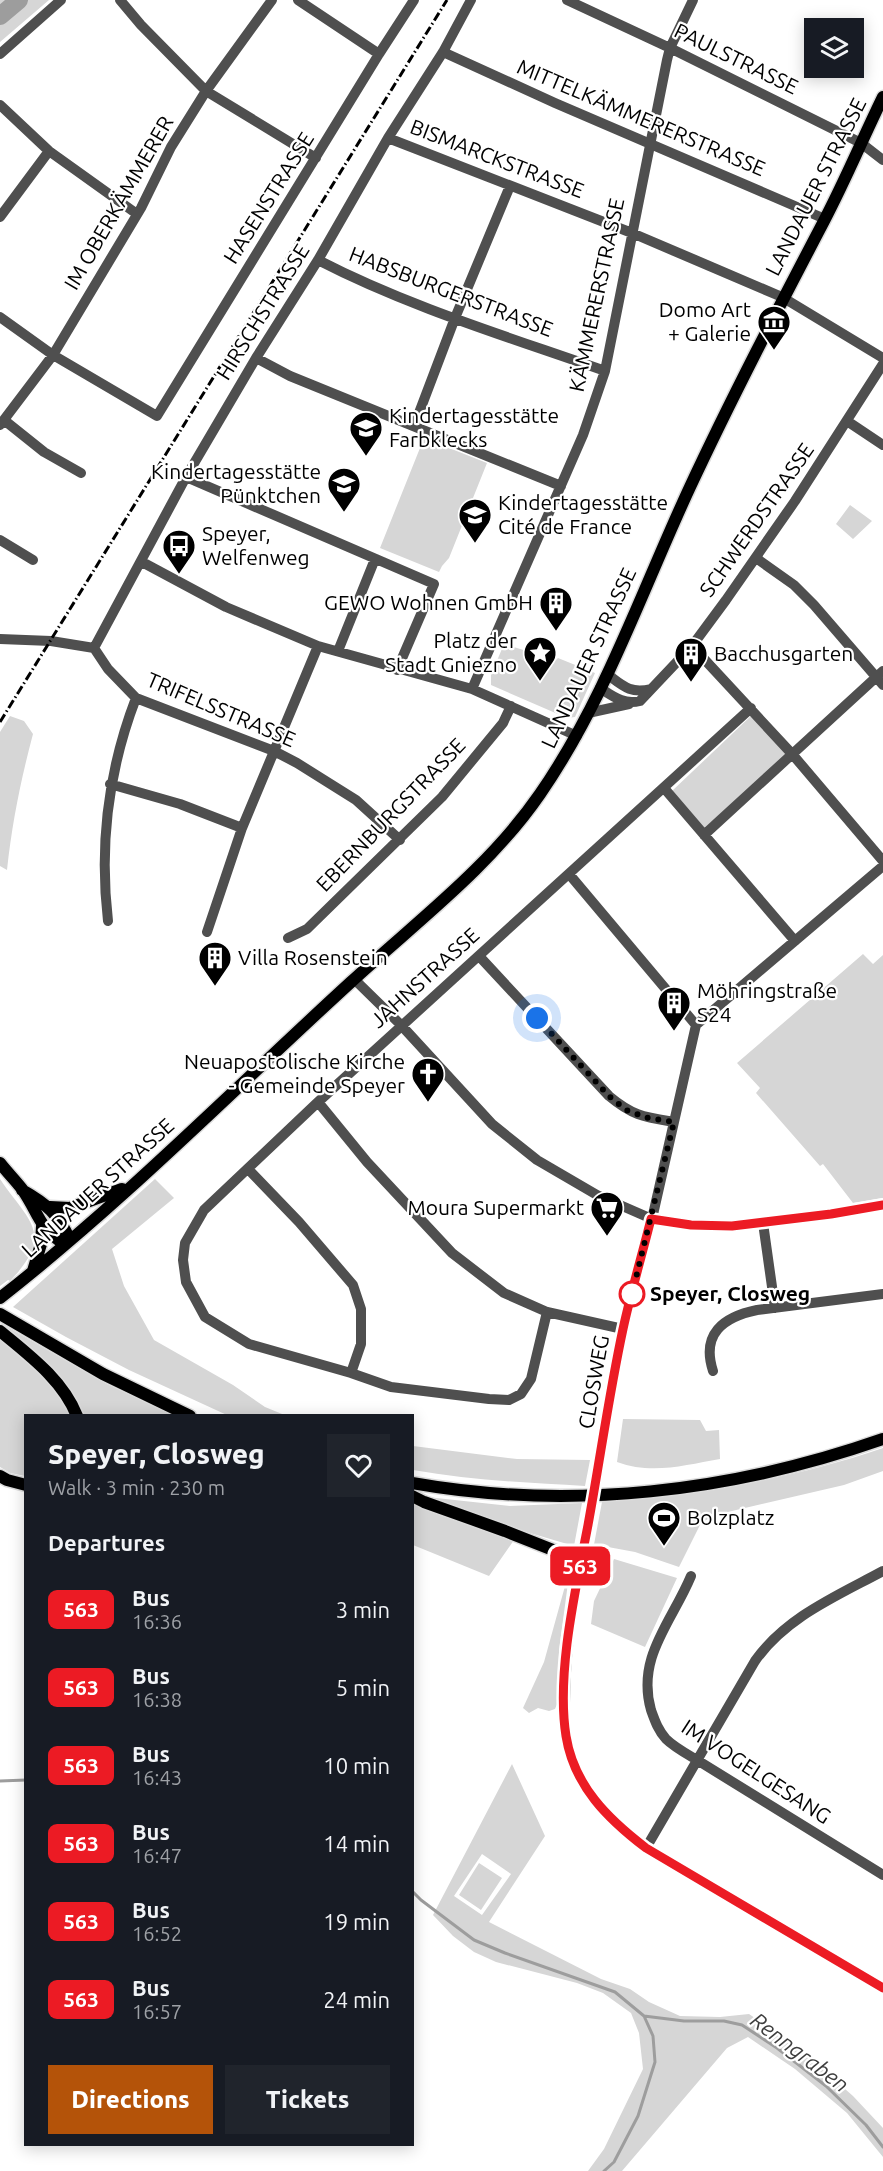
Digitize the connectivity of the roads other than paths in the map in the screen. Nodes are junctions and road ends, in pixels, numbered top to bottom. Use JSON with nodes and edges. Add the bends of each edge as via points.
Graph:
{"nodes":[{"id":1,"x":61,"y":0,"type":"edge"},
{"id":2,"x":120,"y":0,"type":"edge"},
{"id":3,"x":272,"y":0,"type":"edge"},
{"id":4,"x":298,"y":0,"type":"edge"},
{"id":5,"x":414,"y":0,"type":"edge"},
{"id":6,"x":471,"y":0,"type":"edge"},
{"id":7,"x":567,"y":0,"type":"edge"},
{"id":8,"x":693,"y":0,"type":"edge"},
{"id":9,"x":670,"y":48,"type":"junction"},
{"id":10,"x":443,"y":52,"type":"junction"},
{"id":11,"x":0,"y":54,"type":"edge"},
{"id":12,"x":379,"y":54,"type":"junction"},
{"id":13,"x":206,"y":91,"type":"junction"},
{"id":14,"x":883,"y":98,"type":"edge"},
{"id":15,"x":0,"y":105,"type":"edge"},
{"id":16,"x":388,"y":138,"type":"junction"},
{"id":17,"x":649,"y":143,"type":"junction"},
{"id":18,"x":861,"y":143,"type":"junction"},
{"id":19,"x":49,"y":151,"type":"junction"},
{"id":20,"x":316,"y":158,"type":"junction"},
{"id":21,"x":883,"y":160,"type":"edge"},
{"id":22,"x":510,"y":186,"type":"junction"},
{"id":23,"x":137,"y":214,"type":"junction"},
{"id":24,"x":0,"y":217,"type":"edge"},
{"id":25,"x":825,"y":219,"type":"junction"},
{"id":26,"x":632,"y":233,"type":"junction"},
{"id":27,"x":318,"y":260,"type":"junction"},
{"id":28,"x":782,"y":297,"type":"junction"},
{"id":29,"x":0,"y":317,"type":"edge"},
{"id":30,"x":455,"y":318,"type":"junction"},
{"id":31,"x":53,"y":355,"type":"junction"},
{"id":32,"x":256,"y":358,"type":"junction"},
{"id":33,"x":883,"y":358,"type":"edge"},
{"id":34,"x":883,"y":364,"type":"edge"},
{"id":35,"x":605,"y":371,"type":"junction"},
{"id":36,"x":848,"y":421,"type":"junction"},
{"id":37,"x":2,"y":422,"type":"edge"},
{"id":38,"x":414,"y":426,"type":"junction"},
{"id":39,"x":883,"y":445,"type":"edge"},
{"id":40,"x":81,"y":473,"type":"dead end"},
{"id":41,"x":186,"y":477,"type":"junction"},
{"id":42,"x":561,"y":486,"type":"junction"},
{"id":43,"x":0,"y":540,"type":"edge"},
{"id":44,"x":756,"y":558,"type":"junction"},
{"id":45,"x":375,"y":559,"type":"junction"},
{"id":46,"x":33,"y":560,"type":"dead end"},
{"id":47,"x":142,"y":562,"type":"junction"},
{"id":48,"x":0,"y":639,"type":"edge"},
{"id":49,"x":318,"y":646,"type":"junction"},
{"id":50,"x":692,"y":646,"type":"junction"},
{"id":51,"x":94,"y":648,"type":"junction"},
{"id":52,"x":338,"y":651,"type":"junction"},
{"id":53,"x":397,"y":669,"type":"junction"},
{"id":54,"x":607,"y":674,"type":"junction"},
{"id":55,"x":881,"y":678,"type":"edge"},
{"id":56,"x":600,"y":688,"type":"junction"},
{"id":57,"x":651,"y":688,"type":"junction"},
{"id":58,"x":472,"y":689,"type":"junction"},
{"id":59,"x":136,"y":698,"type":"junction"},
{"id":60,"x":630,"y":703,"type":"junction"},
{"id":61,"x":511,"y":706,"type":"junction"},
{"id":62,"x":751,"y":708,"type":"junction"},
{"id":63,"x":588,"y":714,"type":"junction"},
{"id":64,"x":577,"y":736,"type":"junction"},
{"id":65,"x":274,"y":751,"type":"junction"},
{"id":66,"x":793,"y":755,"type":"junction"},
{"id":67,"x":110,"y":784,"type":"junction"},
{"id":68,"x":663,"y":788,"type":"junction"},
{"id":69,"x":242,"y":828,"type":"junction"},
{"id":70,"x":704,"y":835,"type":"junction"},
{"id":71,"x":400,"y":840,"type":"junction"},
{"id":72,"x":883,"y":863,"type":"edge"},
{"id":73,"x":569,"y":874,"type":"junction"},
{"id":74,"x":108,"y":921,"type":"dead end"},
{"id":75,"x":207,"y":932,"type":"dead end"},
{"id":76,"x":288,"y":938,"type":"dead end"},
{"id":77,"x":795,"y":941,"type":"junction"},
{"id":78,"x":478,"y":956,"type":"junction"},
{"id":79,"x":354,"y":979,"type":"junction"},
{"id":80,"x":401,"y":1025,"type":"junction"},
{"id":81,"x":696,"y":1025,"type":"junction"},
{"id":82,"x":318,"y":1102,"type":"junction"},
{"id":83,"x":674,"y":1122,"type":"junction"},
{"id":84,"x":0,"y":1163,"type":"edge"},
{"id":85,"x":248,"y":1169,"type":"junction"},
{"id":86,"x":131,"y":1185,"type":"junction"},
{"id":87,"x":22,"y":1190,"type":"junction"},
{"id":88,"x":883,"y":1206,"type":"edge"},
{"id":89,"x":50,"y":1207,"type":"junction"},
{"id":90,"x":651,"y":1219,"type":"junction"},
{"id":91,"x":763,"y":1223,"type":"junction"},
{"id":92,"x":42,"y":1226,"type":"junction"},
{"id":93,"x":67,"y":1242,"type":"junction"},
{"id":94,"x":33,"y":1272,"type":"junction"},
{"id":95,"x":883,"y":1294,"type":"edge"},
{"id":96,"x":0,"y":1298,"type":"edge"},
{"id":97,"x":775,"y":1308,"type":"junction"},
{"id":98,"x":547,"y":1312,"type":"junction"},
{"id":99,"x":0,"y":1314,"type":"edge"},
{"id":100,"x":623,"y":1329,"type":"junction"},
{"id":101,"x":0,"y":1331,"type":"edge"},
{"id":102,"x":713,"y":1371,"type":"dead end"},
{"id":103,"x":351,"y":1373,"type":"junction"},
{"id":104,"x":76,"y":1414,"type":"edge"},
{"id":105,"x":186,"y":1414,"type":"edge"},
{"id":106,"x":883,"y":1439,"type":"edge"},
{"id":107,"x":0,"y":1476,"type":"edge"},
{"id":108,"x":414,"y":1483,"type":"edge"},
{"id":109,"x":24,"y":1485,"type":"edge"},
{"id":110,"x":414,"y":1497,"type":"edge"},
{"id":111,"x":581,"y":1561,"type":"junction"},
{"id":112,"x":883,"y":1571,"type":"edge"},
{"id":113,"x":691,"y":1576,"type":"dead end"},
{"id":114,"x":697,"y":1760,"type":"junction"},
{"id":115,"x":646,"y":1848,"type":"junction"},
{"id":116,"x":883,"y":1875,"type":"edge"},
{"id":117,"x":883,"y":1988,"type":"edge"}],
"edges":[{"from":1,"to":11,"type":"street"},
{"from":2,"to":13,"type":"street"},
{"from":3,"to":13,"type":"street","name":"IM OBERKÄMMERER"},
{"from":4,"to":12,"type":"street"},
{"from":5,"to":12,"type":"street","name":"HASENSTRASSE"},
{"from":6,"to":10,"type":"street","name":"HIRSCHSTRASSE"},
{"from":7,"to":9,"type":"street","name":"PAULSTRASSE"},
{"from":8,"to":9,"type":"street","name":"KÄMMERERSTRASSE"},
{"from":9,"to":17,"type":"street","name":"KÄMMERERSTRASSE"},
{"from":9,"to":18,"type":"street","name":"PAULSTRASSE"},
{"from":10,"to":16,"type":"street","name":"HIRSCHSTRASSE"},
{"from":10,"to":17,"type":"street","name":"MITTELKÄMMERERSTRASSE"},
{"from":12,"to":20,"type":"street","name":"HASENSTRASSE"},
{"from":13,"to":20,"type":"street"},
{"from":13,"to":23,"type":"street","name":"IM OBERKÄMMERER","via":[[171,147]]},
{"from":14,"to":18,"type":"main road","name":"LANDAUER STRASSE"},
{"from":15,"to":19,"type":"street"},
{"from":16,"to":22,"type":"street","name":"BISMARCKSTRASSE"},
{"from":16,"to":27,"type":"street","name":"HIRSCHSTRASSE"},
{"from":17,"to":25,"type":"street","name":"MITTELKÄMMERERSTRASSE"},
{"from":17,"to":26,"type":"street","name":"KÄMMERERSTRASSE"},
{"from":18,"to":21,"type":"street","name":"PAULSTRASSE"},
{"from":18,"to":25,"type":"main road","name":"LANDAUER STRASSE"},
{"from":19,"to":23,"type":"street"},
{"from":19,"to":24,"type":"street"},
{"from":20,"to":31,"type":"street","name":"HASENSTRASSE","via":[[157,416]]},
{"from":22,"to":26,"type":"street","name":"BISMARCKSTRASSE"},
{"from":22,"to":30,"type":"street"},
{"from":23,"to":31,"type":"street","name":"IM OBERKÄMMERER"},
{"from":25,"to":28,"type":"main road","name":"LANDAUER STRASSE"},
{"from":26,"to":28,"type":"street","name":"BISMARCKSTRASSE"},
{"from":26,"to":35,"type":"street","name":"KÄMMERERSTRASSE"},
{"from":27,"to":30,"type":"street","name":"HABSBURGERSTRASSE","via":[[355,279]]},
{"from":27,"to":32,"type":"street","name":"HIRSCHSTRASSE"},
{"from":28,"to":33,"type":"street","name":"BISMARCKSTRASSE"},
{"from":28,"to":54,"type":"main road","name":"LANDAUER STRASSE","via":[[700,465]]},
{"from":29,"to":31,"type":"street"},
{"from":30,"to":35,"type":"street","name":"HABSBURGERSTRASSE"},
{"from":30,"to":38,"type":"street"},
{"from":31,"to":37,"type":"street","name":"IM OBERKÄMMERER"},
{"from":32,"to":38,"type":"street","via":[[290,376]]},
{"from":32,"to":41,"type":"street","name":"HIRSCHSTRASSE"},
{"from":34,"to":36,"type":"street","name":"SCHWERDSTRASSE"},
{"from":35,"to":42,"type":"street","name":"KÄMMERERSTRASSE"},
{"from":36,"to":39,"type":"street"},
{"from":36,"to":44,"type":"street","name":"SCHWERDSTRASSE"},
{"from":37,"to":40,"type":"street"},
{"from":38,"to":42,"type":"street"},
{"from":41,"to":45,"type":"street"},
{"from":41,"to":47,"type":"street","name":"HIRSCHSTRASSE"},
{"from":42,"to":58,"type":"street","name":"KÄMMERERSTRASSE"},
{"from":43,"to":46,"type":"street"},
{"from":44,"to":50,"type":"street","name":"SCHWERDSTRASSE"},
{"from":44,"to":55,"type":"street","via":[[794,585]]},
{"from":45,"to":52,"type":"street"},
{"from":45,"to":53,"type":"street","via":[[434,584]]},
{"from":47,"to":49,"type":"street","via":[[226,607]]},
{"from":47,"to":51,"type":"street","name":"HIRSCHSTRASSE"},
{"from":48,"to":51,"type":"street"},
{"from":49,"to":52,"type":"street"},
{"from":49,"to":65,"type":"street"},
{"from":50,"to":57,"type":"street","name":"SCHWERDSTRASSE"},
{"from":50,"to":62,"type":"street"},
{"from":51,"to":59,"type":"street","name":"TRIFELSSTRASSE"},
{"from":52,"to":53,"type":"street"},
{"from":53,"to":58,"type":"street"},
{"from":54,"to":56,"type":"main road","name":"LANDAUER STRASSE"},
{"from":54,"to":57,"type":"street","via":[[630,690]]},
{"from":55,"to":66,"type":"street"},
{"from":56,"to":60,"type":"street"},
{"from":56,"to":63,"type":"main road","name":"LANDAUER STRASSE"},
{"from":57,"to":60,"type":"street","name":"SCHWERDSTRASSE","via":[[640,701]]},
{"from":58,"to":61,"type":"street"},
{"from":59,"to":65,"type":"street","name":"TRIFELSSTRASSE"},
{"from":59,"to":67,"type":"street"},
{"from":60,"to":63,"type":"street","name":"SCHWERDSTRASSE"},
{"from":61,"to":64,"type":"street"},
{"from":61,"to":71,"type":"street","name":"EBERNBURGSTRASSE","via":[[503,723],[442,797]]},
{"from":62,"to":66,"type":"street"},
{"from":62,"to":68,"type":"street","name":"JAHNSTRASSE"},
{"from":63,"to":64,"type":"main road","name":"LANDAUER STRASSE"},
{"from":64,"to":79,"type":"main road","name":"LANDAUER STRASSE","via":[[537,798],[483,862]]},
{"from":65,"to":69,"type":"street"},
{"from":65,"to":71,"type":"street","name":"TRIFELSSTRASSE","via":[[356,800]]},
{"from":66,"to":70,"type":"street"},
{"from":66,"to":72,"type":"street"},
{"from":67,"to":69,"type":"street","via":[[180,804]]},
{"from":67,"to":74,"type":"street","via":[[104,848]]},
{"from":68,"to":70,"type":"street"},
{"from":68,"to":73,"type":"street","name":"JAHNSTRASSE"},
{"from":69,"to":75,"type":"street"},
{"from":70,"to":77,"type":"street"},
{"from":71,"to":76,"type":"street","name":"EBERNBURGSTRASSE","via":[[307,930]]},
{"from":72,"to":77,"type":"street"},
{"from":73,"to":78,"type":"street","name":"JAHNSTRASSE"},
{"from":73,"to":81,"type":"street"},
{"from":77,"to":81,"type":"street"},
{"from":78,"to":80,"type":"street","name":"JAHNSTRASSE"},
{"from":78,"to":83,"type":"street","via":[[609,1096],[626,1110]]},
{"from":79,"to":80,"type":"street"},
{"from":79,"to":86,"type":"main road","name":"LANDAUER STRASSE"},
{"from":80,"to":82,"type":"street","name":"JAHNSTRASSE"},
{"from":80,"to":90,"type":"street","via":[[492,1124],[537,1160]]},
{"from":81,"to":83,"type":"street","name":"CLOSWEG"},
{"from":82,"to":85,"type":"street","name":"JAHNSTRASSE"},
{"from":82,"to":98,"type":"street","via":[[452,1254],[504,1293]]},
{"from":83,"to":90,"type":"street","name":"CLOSWEG"},
{"from":84,"to":87,"type":"main road"},
{"from":85,"to":103,"type":"street","via":[[353,1285],[361,1309],[361,1344]]},
{"from":85,"to":103,"type":"street","name":"JAHNSTRASSE","via":[[204,1210],[185,1243],[186,1282],[205,1317],[249,1344]]},
{"from":86,"to":89,"type":"main road","via":[[77,1206]]},
{"from":86,"to":93,"type":"main road","name":"LANDAUER STRASSE"},
{"from":87,"to":89,"type":"main road"},
{"from":87,"to":92,"type":"main road"},
{"from":88,"to":91,"type":"street"},
{"from":89,"to":93,"type":"main road","via":[[63,1224]]},
{"from":90,"to":91,"type":"street","via":[[711,1226]]},
{"from":90,"to":100,"type":"street","name":"CLOSWEG"},
{"from":91,"to":97,"type":"street"},
{"from":92,"to":93,"type":"main road"},
{"from":92,"to":94,"type":"main road"},
{"from":93,"to":94,"type":"main road","name":"LANDAUER STRASSE"},
{"from":94,"to":96,"type":"main road","name":"LANDAUER STRASSE"},
{"from":95,"to":97,"type":"street"},
{"from":97,"to":102,"type":"street","via":[[744,1313],[718,1328],[711,1339],[708,1358]]},
{"from":98,"to":100,"type":"street"},
{"from":98,"to":103,"type":"street","name":"JAHNSTRASSE","via":[[531,1379],[521,1394],[508,1400],[391,1387]]},
{"from":99,"to":105,"type":"main road","via":[[103,1374]]},
{"from":100,"to":111,"type":"street","name":"CLOSWEG","bridge":true},
{"from":101,"to":104,"type":"main road","via":[[54,1380]]},
{"from":106,"to":108,"type":"main road","via":[[769,1473],[663,1491],[535,1496]]},
{"from":107,"to":109,"type":"main road"},
{"from":110,"to":111,"type":"main road"},
{"from":111,"to":115,"type":"street","name":"CLOSWEG","via":[[567,1659],[566,1738],[584,1784],[602,1811]]},
{"from":112,"to":114,"type":"street","via":[[795,1620],[768,1643]]},
{"from":113,"to":114,"type":"street","name":"IM VOGELGESANG","via":[[656,1644],[648,1668],[648,1699],[656,1724],[667,1740]]},
{"from":114,"to":115,"type":"street"},
{"from":114,"to":116,"type":"street","name":"IM VOGELGESANG"},
{"from":115,"to":117,"type":"street","name":"CLOSWEG"}]}
